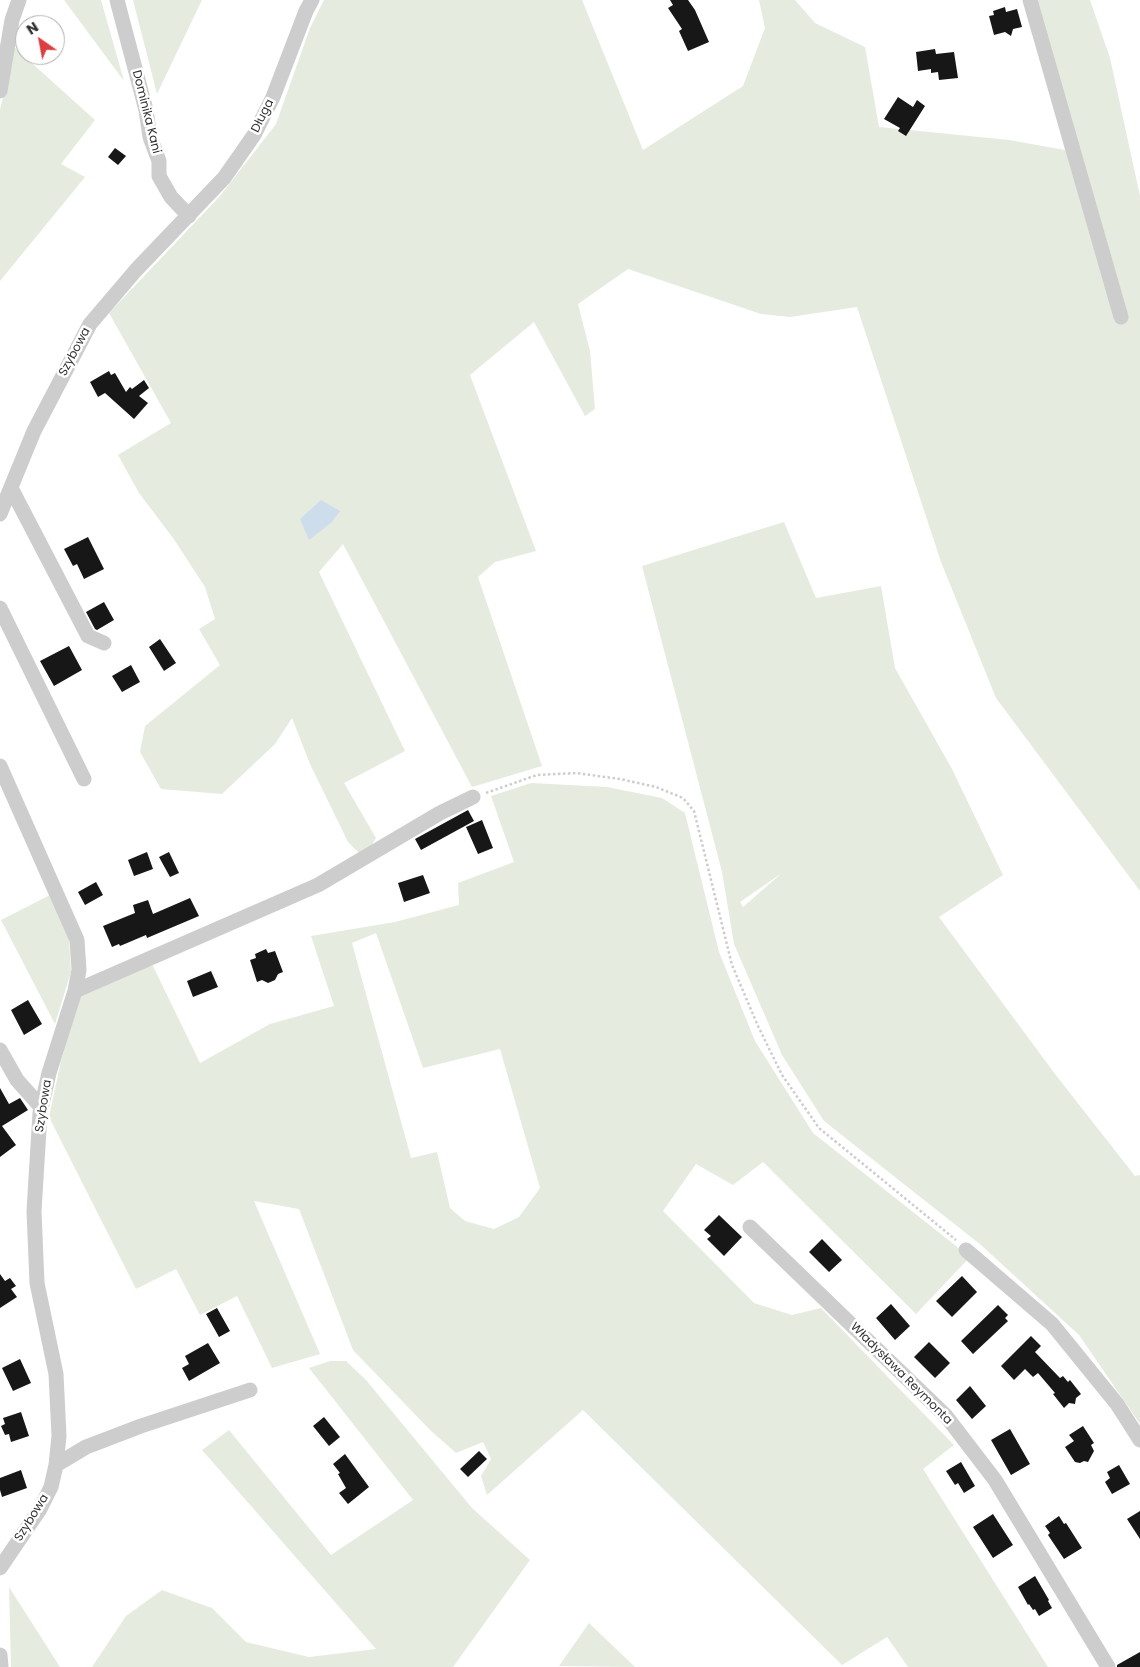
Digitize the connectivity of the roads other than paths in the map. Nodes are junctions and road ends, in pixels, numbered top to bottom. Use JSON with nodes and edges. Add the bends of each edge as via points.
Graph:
{"nodes":[{"id":1,"x":18,"y":0,"type":"edge"},
{"id":2,"x":117,"y":0,"type":"edge"},
{"id":3,"x":312,"y":0,"type":"edge"},
{"id":4,"x":1030,"y":0,"type":"edge"},
{"id":5,"x":0,"y":91,"type":"edge"},
{"id":6,"x":189,"y":216,"type":"junction"},
{"id":7,"x":1121,"y":317,"type":"dead end"},
{"id":8,"x":11,"y":488,"type":"junction"},
{"id":9,"x":0,"y":514,"type":"edge"},
{"id":10,"x":0,"y":608,"type":"edge"},
{"id":11,"x":104,"y":643,"type":"dead end"},
{"id":12,"x":0,"y":766,"type":"edge"},
{"id":13,"x":84,"y":779,"type":"dead end"},
{"id":14,"x":473,"y":798,"type":"road end"},
{"id":15,"x":74,"y":991,"type":"junction"},
{"id":16,"x":0,"y":1050,"type":"edge"},
{"id":17,"x":42,"y":1107,"type":"junction"},
{"id":18,"x":750,"y":1228,"type":"dead end"},
{"id":19,"x":966,"y":1250,"type":"road end"},
{"id":20,"x":250,"y":1390,"type":"dead end"},
{"id":21,"x":1140,"y":1440,"type":"edge"},
{"id":22,"x":56,"y":1465,"type":"junction"},
{"id":23,"x":0,"y":1568,"type":"edge"},
{"id":24,"x":0,"y":1655,"type":"edge"},
{"id":25,"x":1,"y":1667,"type":"edge"},
{"id":26,"x":1108,"y":1667,"type":"edge"}],
"edges":[{"from":1,"to":5,"type":"street"},
{"from":2,"to":6,"type":"street","name":"Dominika Kani","via":[[150,137],[159,161],[159,176],[171,197]]},
{"from":3,"to":6,"type":"street","name":"Długa","via":[[254,135],[224,178]]},
{"from":4,"to":7,"type":"street"},
{"from":6,"to":8,"type":"street","name":"Szybowa","via":[[136,270],[90,324],[34,431]]},
{"from":8,"to":9,"type":"street","name":"Szybowa"},
{"from":8,"to":11,"type":"street","via":[[88,636]]},
{"from":10,"to":13,"type":"street"},
{"from":12,"to":15,"type":"street","name":"Szybowa","via":[[77,940],[79,970]]},
{"from":14,"to":15,"type":"street","via":[[440,813],[318,885]]},
{"from":15,"to":17,"type":"street","name":"Szybowa","via":[[49,1072]]},
{"from":16,"to":17,"type":"street","via":[[17,1080]]},
{"from":17,"to":22,"type":"street","name":"Szybowa","via":[[34,1211],[37,1283],[56,1374],[59,1436]]},
{"from":18,"to":26,"type":"street","name":"Władysława Reymonta","via":[[946,1416],[995,1480]]},
{"from":19,"to":21,"type":"street","via":[[1052,1324],[1118,1404]]},
{"from":20,"to":22,"type":"street","via":[[86,1447]]},
{"from":22,"to":23,"type":"street","name":"Szybowa","via":[[51,1487],[40,1509]]},
{"from":24,"to":25,"type":"street"}]}
